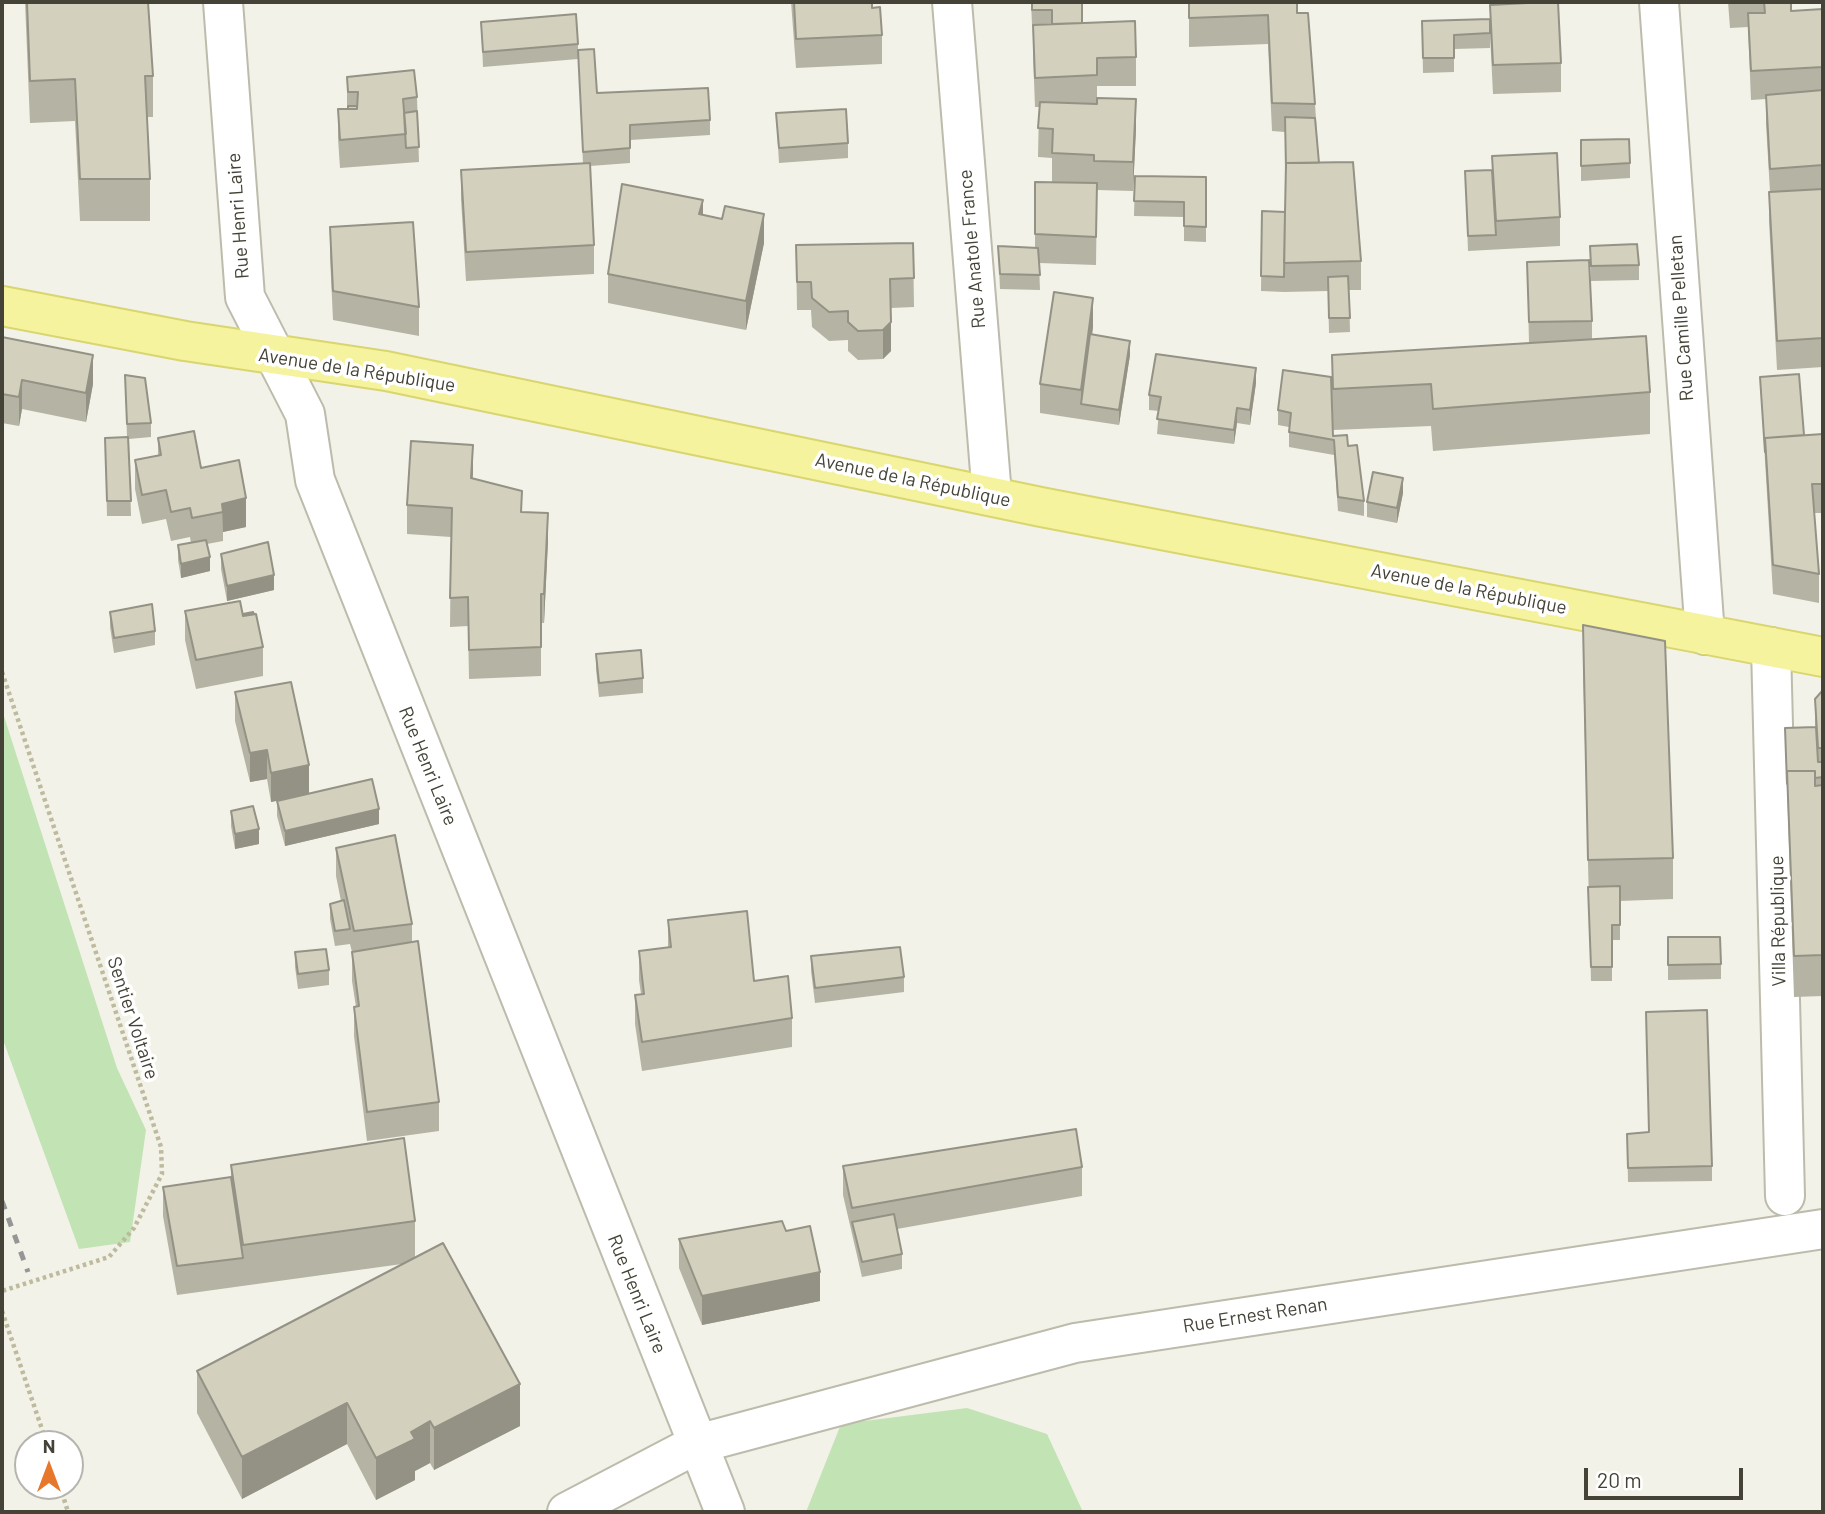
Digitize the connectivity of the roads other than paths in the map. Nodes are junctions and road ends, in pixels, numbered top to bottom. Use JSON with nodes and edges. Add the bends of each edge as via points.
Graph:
{"nodes":[{"id":1,"x":223,"y":2,"type":"edge"},
{"id":2,"x":952,"y":2,"type":"edge"},
{"id":3,"x":1659,"y":2,"type":"edge"},
{"id":4,"x":2,"y":306,"type":"edge"},
{"id":5,"x":272,"y":355,"type":"junction"},
{"id":6,"x":992,"y":496,"type":"junction"},
{"id":7,"x":1705,"y":635,"type":"junction"},
{"id":8,"x":1771,"y":647,"type":"junction"},
{"id":9,"x":1823,"y":657,"type":"edge"},
{"id":10,"x":1785,"y":1196,"type":"dead end"},
{"id":11,"x":1823,"y":1229,"type":"edge"},
{"id":12,"x":696,"y":1444,"type":"junction"},
{"id":13,"x":568,"y":1512,"type":"edge"},
{"id":14,"x":724,"y":1512,"type":"edge"}],
"edges":[{"from":1,"to":5,"type":"street","name":"Rue Henri Laire","via":[[244,297]]},
{"from":2,"to":6,"type":"street","name":"Rue Anatole France"},
{"from":3,"to":7,"type":"street","name":"Rue Camille Pelletan"},
{"from":4,"to":5,"type":"main road","name":"Avenue de la République"},
{"from":5,"to":6,"type":"main road","name":"Avenue de la République","via":[[386,371]]},
{"from":5,"to":12,"type":"street","name":"Rue Henri Laire","via":[[305,414],[315,480]]},
{"from":6,"to":7,"type":"main road","name":"Avenue de la République"},
{"from":7,"to":8,"type":"main road","name":"Avenue de la République"},
{"from":8,"to":9,"type":"main road","name":"Avenue de la République"},
{"from":8,"to":10,"type":"street","name":"Villa République"},
{"from":11,"to":12,"type":"street","name":"Rue Ernest Renan","via":[[1074,1343]]},
{"from":12,"to":13,"type":"street","name":"Rue Ernest Renan"},
{"from":12,"to":14,"type":"street","name":"Rue Henri Laire"}]}
